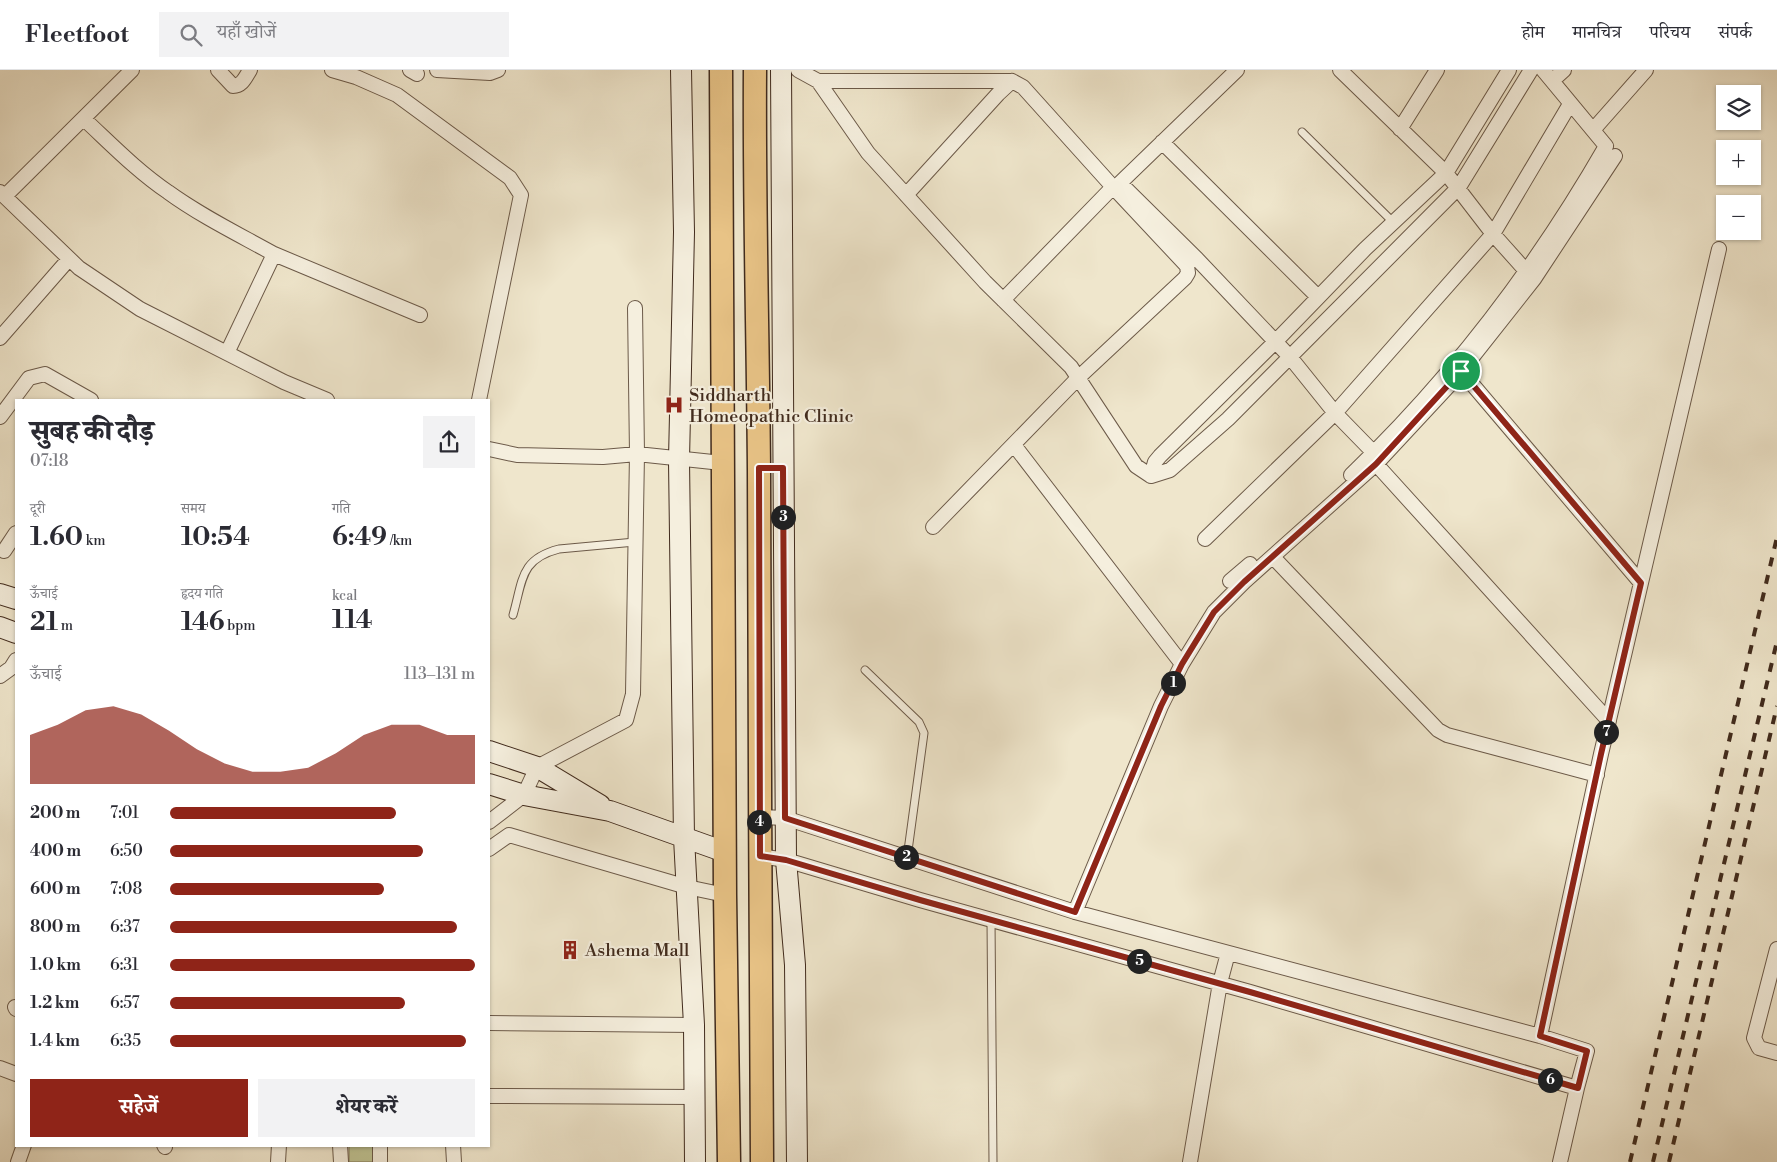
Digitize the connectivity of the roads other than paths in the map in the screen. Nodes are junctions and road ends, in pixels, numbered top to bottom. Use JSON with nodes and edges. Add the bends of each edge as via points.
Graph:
{"nodes":[{"id":1,"x":132,"y":70,"type":"edge"},
{"id":2,"x":218,"y":70,"type":"edge"},
{"id":3,"x":250,"y":70,"type":"edge"},
{"id":4,"x":332,"y":70,"type":"edge"},
{"id":5,"x":437,"y":70,"type":"edge"},
{"id":6,"x":498,"y":70,"type":"edge"},
{"id":7,"x":681,"y":70,"type":"edge"},
{"id":8,"x":720,"y":70,"type":"edge"},
{"id":9,"x":755,"y":70,"type":"edge"},
{"id":10,"x":781,"y":70,"type":"edge"},
{"id":11,"x":798,"y":70,"type":"edge"},
{"id":12,"x":1237,"y":70,"type":"edge"},
{"id":13,"x":1340,"y":70,"type":"edge"},
{"id":14,"x":1509,"y":70,"type":"edge"},
{"id":15,"x":1531,"y":70,"type":"edge"},
{"id":16,"x":1543,"y":70,"type":"edge"},
{"id":17,"x":1564,"y":70,"type":"edge"},
{"id":18,"x":1646,"y":70,"type":"edge"},
{"id":19,"x":1432,"y":72,"type":"edge"},
{"id":20,"x":1553,"y":80,"type":"junction"},
{"id":21,"x":818,"y":81,"type":"junction"},
{"id":22,"x":1012,"y":81,"type":"junction"},
{"id":23,"x":1570,"y":104,"type":"junction"},
{"id":24,"x":84,"y":119,"type":"junction"},
{"id":25,"x":1400,"y":129,"type":"junction"},
{"id":26,"x":1592,"y":130,"type":"junction"},
{"id":27,"x":1302,"y":132,"type":"dead end"},
{"id":28,"x":1162,"y":142,"type":"junction"},
{"id":29,"x":1615,"y":156,"type":"dead end"},
{"id":30,"x":1446,"y":173,"type":"junction"},
{"id":31,"x":1114,"y":187,"type":"junction"},
{"id":32,"x":1458,"y":188,"type":"junction"},
{"id":33,"x":2,"y":194,"type":"edge"},
{"id":34,"x":906,"y":195,"type":"junction"},
{"id":35,"x":1393,"y":222,"type":"junction"},
{"id":36,"x":1492,"y":234,"type":"junction"},
{"id":37,"x":1364,"y":249,"type":"junction"},
{"id":38,"x":1719,"y":249,"type":"dead end"},
{"id":39,"x":274,"y":254,"type":"junction"},
{"id":40,"x":69,"y":259,"type":"junction"},
{"id":41,"x":1380,"y":266,"type":"junction"},
{"id":42,"x":1527,"y":272,"type":"junction"},
{"id":43,"x":1318,"y":297,"type":"junction"},
{"id":44,"x":1003,"y":300,"type":"junction"},
{"id":45,"x":635,"y":308,"type":"dead end"},
{"id":46,"x":420,"y":315,"type":"dead end"},
{"id":47,"x":0,"y":338,"type":"edge"},
{"id":48,"x":1276,"y":341,"type":"junction"},
{"id":49,"x":227,"y":353,"type":"junction"},
{"id":50,"x":1290,"y":357,"type":"junction"},
{"id":51,"x":1461,"y":371,"type":"junction"},
{"id":52,"x":1078,"y":378,"type":"junction"},
{"id":53,"x":89,"y":399,"type":"edge"},
{"id":54,"x":325,"y":399,"type":"edge"},
{"id":55,"x":478,"y":399,"type":"edge"},
{"id":56,"x":1213,"y":405,"type":"junction"},
{"id":57,"x":1336,"y":413,"type":"junction"},
{"id":58,"x":0,"y":417,"type":"edge"},
{"id":59,"x":1228,"y":419,"type":"junction"},
{"id":60,"x":1014,"y":444,"type":"junction"},
{"id":61,"x":490,"y":449,"type":"edge"},
{"id":62,"x":637,"y":454,"type":"junction"},
{"id":63,"x":1375,"y":458,"type":"junction"},
{"id":64,"x":679,"y":460,"type":"junction"},
{"id":65,"x":722,"y":463,"type":"junction"},
{"id":66,"x":759,"y":468,"type":"junction"},
{"id":67,"x":783,"y":468,"type":"junction"},
{"id":68,"x":1151,"y":476,"type":"junction"},
{"id":69,"x":933,"y":527,"type":"dead end"},
{"id":70,"x":15,"y":534,"type":"edge"},
{"id":71,"x":1205,"y":539,"type":"dead end"},
{"id":72,"x":635,"y":542,"type":"junction"},
{"id":73,"x":4,"y":551,"type":"dead end"},
{"id":74,"x":1273,"y":557,"type":"junction"},
{"id":75,"x":1230,"y":581,"type":"dead end"},
{"id":76,"x":1641,"y":583,"type":"junction"},
{"id":77,"x":0,"y":594,"type":"edge"},
{"id":78,"x":15,"y":599,"type":"edge"},
{"id":79,"x":513,"y":615,"type":"dead end"},
{"id":80,"x":0,"y":627,"type":"edge"},
{"id":81,"x":15,"y":632,"type":"edge"},
{"id":82,"x":15,"y":662,"type":"edge"},
{"id":83,"x":1182,"y":664,"type":"junction"},
{"id":84,"x":864,"y":670,"type":"dead end"},
{"id":85,"x":0,"y":676,"type":"edge"},
{"id":86,"x":1609,"y":721,"type":"junction"},
{"id":87,"x":490,"y":751,"type":"edge"},
{"id":88,"x":538,"y":767,"type":"junction"},
{"id":89,"x":1597,"y":775,"type":"junction"},
{"id":90,"x":490,"y":784,"type":"edge"},
{"id":91,"x":524,"y":795,"type":"junction"},
{"id":92,"x":610,"y":811,"type":"junction"},
{"id":93,"x":759,"y":817,"type":"junction"},
{"id":94,"x":785,"y":818,"type":"junction"},
{"id":95,"x":490,"y":821,"type":"edge"},
{"id":96,"x":684,"y":838,"type":"junction"},
{"id":97,"x":490,"y":849,"type":"edge"},
{"id":98,"x":725,"y":852,"type":"junction"},
{"id":99,"x":760,"y":856,"type":"junction"},
{"id":100,"x":907,"y":858,"type":"junction"},
{"id":101,"x":786,"y":860,"type":"junction"},
{"id":102,"x":687,"y":887,"type":"junction"},
{"id":103,"x":725,"y":895,"type":"junction"},
{"id":104,"x":1075,"y":912,"type":"junction"},
{"id":105,"x":991,"y":920,"type":"junction"},
{"id":106,"x":1777,"y":949,"type":"edge"},
{"id":107,"x":1228,"y":953,"type":"junction"},
{"id":108,"x":1773,"y":980,"type":"edge"},
{"id":109,"x":1220,"y":983,"type":"junction"},
{"id":110,"x":490,"y":1023,"type":"edge"},
{"id":111,"x":694,"y":1025,"type":"junction"},
{"id":112,"x":1540,"y":1036,"type":"junction"},
{"id":113,"x":1777,"y":1053,"type":"edge"},
{"id":114,"x":0,"y":1068,"type":"edge"},
{"id":115,"x":15,"y":1074,"type":"edge"},
{"id":116,"x":1578,"y":1088,"type":"junction"},
{"id":117,"x":490,"y":1096,"type":"edge"},
{"id":118,"x":695,"y":1097,"type":"junction"},
{"id":119,"x":23,"y":1147,"type":"edge"},
{"id":120,"x":278,"y":1147,"type":"edge"},
{"id":121,"x":340,"y":1147,"type":"edge"},
{"id":122,"x":380,"y":1147,"type":"edge"},
{"id":123,"x":453,"y":1147,"type":"edge"},
{"id":124,"x":18,"y":1162,"type":"edge"},
{"id":125,"x":278,"y":1162,"type":"edge"},
{"id":126,"x":341,"y":1162,"type":"edge"},
{"id":127,"x":380,"y":1162,"type":"edge"},
{"id":128,"x":454,"y":1162,"type":"edge"},
{"id":129,"x":695,"y":1162,"type":"edge"},
{"id":130,"x":729,"y":1162,"type":"edge"},
{"id":131,"x":762,"y":1162,"type":"edge"},
{"id":132,"x":797,"y":1162,"type":"edge"},
{"id":133,"x":994,"y":1162,"type":"edge"},
{"id":134,"x":1190,"y":1162,"type":"edge"},
{"id":135,"x":1560,"y":1162,"type":"edge"}],
"edges":[{"from":1,"to":24,"type":"street"},
{"from":2,"to":3,"type":"street","via":[[233,86],[237,86]]},
{"from":4,"to":55,"type":"street","via":[[397,95],[510,178],[521,195]]},
{"from":5,"to":6,"type":"street","via":[[490,73]]},
{"from":7,"to":64,"type":"street","via":[[684,232]]},
{"from":8,"to":65,"type":"main road"},
{"from":9,"to":66,"type":"main road"},
{"from":10,"to":67,"type":"street"},
{"from":11,"to":21,"type":"street"},
{"from":12,"to":28,"type":"street"},
{"from":13,"to":25,"type":"street"},
{"from":14,"to":30,"type":"street"},
{"from":15,"to":32,"type":"street"},
{"from":16,"to":20,"type":"street"},
{"from":17,"to":20,"type":"street"},
{"from":18,"to":26,"type":"street"},
{"from":19,"to":25,"type":"street"},
{"from":20,"to":23,"type":"street"},
{"from":21,"to":22,"type":"street"},
{"from":21,"to":34,"type":"street","via":[[868,153]]},
{"from":22,"to":31,"type":"street","via":[[1023,87]]},
{"from":22,"to":34,"type":"street"},
{"from":23,"to":26,"type":"street"},
{"from":23,"to":36,"type":"street"},
{"from":24,"to":33,"type":"street"},
{"from":24,"to":39,"type":"street","via":[[167,191]]},
{"from":25,"to":30,"type":"street"},
{"from":26,"to":42,"type":"street","via":[[1606,146]]},
{"from":27,"to":35,"type":"lane"},
{"from":28,"to":43,"type":"street"},
{"from":28,"to":48,"type":"street","via":[[1120,183]]},
{"from":29,"to":51,"type":"street","via":[[1534,280]]},
{"from":30,"to":32,"type":"street"},
{"from":30,"to":35,"type":"street"},
{"from":31,"to":44,"type":"street"},
{"from":31,"to":52,"type":"street","via":[[1187,266],[1188,273]]},
{"from":32,"to":36,"type":"street"},
{"from":32,"to":41,"type":"street"},
{"from":33,"to":40,"type":"street"},
{"from":34,"to":44,"type":"street"},
{"from":35,"to":37,"type":"street"},
{"from":36,"to":42,"type":"street"},
{"from":36,"to":57,"type":"street"},
{"from":37,"to":41,"type":"street"},
{"from":37,"to":43,"type":"street"},
{"from":38,"to":76,"type":"street"},
{"from":39,"to":46,"type":"street"},
{"from":39,"to":49,"type":"street"},
{"from":40,"to":47,"type":"street"},
{"from":40,"to":49,"type":"street","via":[[140,309]]},
{"from":41,"to":50,"type":"street"},
{"from":42,"to":63,"type":"street"},
{"from":43,"to":48,"type":"street"},
{"from":44,"to":52,"type":"street","via":[[1071,367]]},
{"from":45,"to":62,"type":"street"},
{"from":48,"to":50,"type":"street"},
{"from":48,"to":56,"type":"street"},
{"from":49,"to":54,"type":"street"},
{"from":50,"to":57,"type":"street"},
{"from":50,"to":59,"type":"street"},
{"from":51,"to":63,"type":"street"},
{"from":51,"to":76,"type":"street"},
{"from":52,"to":60,"type":"street"},
{"from":52,"to":68,"type":"street","via":[[1136,466]]},
{"from":53,"to":58,"type":"street","via":[[45,374],[30,378]]},
{"from":56,"to":59,"type":"street"},
{"from":56,"to":68,"type":"street","via":[[1155,462]]},
{"from":57,"to":63,"type":"street"},
{"from":57,"to":71,"type":"street"},
{"from":59,"to":68,"type":"street","via":[[1170,470]]},
{"from":60,"to":69,"type":"street"},
{"from":60,"to":83,"type":"street"},
{"from":61,"to":62,"type":"street","via":[[517,455],[603,457]]},
{"from":62,"to":64,"type":"street"},
{"from":62,"to":72,"type":"street"},
{"from":63,"to":74,"type":"street"},
{"from":63,"to":75,"type":"street"},
{"from":63,"to":86,"type":"street"},
{"from":64,"to":65,"type":"street"},
{"from":64,"to":96,"type":"street"},
{"from":65,"to":98,"type":"main road"},
{"from":66,"to":67,"type":"street"},
{"from":66,"to":93,"type":"main road"},
{"from":67,"to":94,"type":"street"},
{"from":70,"to":73,"type":"street"},
{"from":72,"to":79,"type":"lane","via":[[560,549],[536,558],[528,565]]},
{"from":72,"to":88,"type":"street","via":[[633,694],[626,720]]},
{"from":74,"to":83,"type":"street","via":[[1214,612]]},
{"from":74,"to":89,"type":"street","via":[[1438,730]]},
{"from":76,"to":86,"type":"street"},
{"from":77,"to":78,"type":"street"},
{"from":80,"to":81,"type":"street"},
{"from":82,"to":85,"type":"street"},
{"from":83,"to":104,"type":"street","via":[[1161,706]]},
{"from":84,"to":100,"type":"lane","via":[[919,722],[924,733]]},
{"from":86,"to":89,"type":"street"},
{"from":87,"to":88,"type":"street"},
{"from":88,"to":91,"type":"street"},
{"from":88,"to":92,"type":"street"},
{"from":89,"to":112,"type":"street"},
{"from":90,"to":91,"type":"street"},
{"from":91,"to":92,"type":"street"},
{"from":91,"to":95,"type":"street"},
{"from":92,"to":96,"type":"street"},
{"from":93,"to":94,"type":"street"},
{"from":93,"to":99,"type":"main road"},
{"from":94,"to":100,"type":"street"},
{"from":94,"to":101,"type":"street"},
{"from":96,"to":98,"type":"street"},
{"from":96,"to":102,"type":"street"},
{"from":97,"to":102,"type":"street","via":[[508,835]]},
{"from":98,"to":103,"type":"main road"},
{"from":99,"to":101,"type":"street"},
{"from":99,"to":131,"type":"main road"},
{"from":100,"to":104,"type":"street"},
{"from":101,"to":105,"type":"street"},
{"from":101,"to":132,"type":"street","via":[[795,965]]},
{"from":102,"to":103,"type":"street"},
{"from":102,"to":111,"type":"street"},
{"from":103,"to":130,"type":"main road"},
{"from":104,"to":107,"type":"street"},
{"from":105,"to":109,"type":"street"},
{"from":105,"to":133,"type":"lane"},
{"from":106,"to":108,"type":"street"},
{"from":107,"to":109,"type":"street"},
{"from":107,"to":112,"type":"street"},
{"from":108,"to":113,"type":"street","via":[[1754,1038],[1759,1048]]},
{"from":109,"to":116,"type":"street"},
{"from":109,"to":134,"type":"street"},
{"from":110,"to":111,"type":"street"},
{"from":111,"to":118,"type":"street"},
{"from":112,"to":116,"type":"street","via":[[1587,1051]]},
{"from":114,"to":115,"type":"street"},
{"from":116,"to":135,"type":"street"},
{"from":117,"to":118,"type":"street"},
{"from":118,"to":129,"type":"street"},
{"from":119,"to":124,"type":"street"},
{"from":120,"to":125,"type":"street"},
{"from":121,"to":126,"type":"street"},
{"from":122,"to":127,"type":"street"},
{"from":123,"to":128,"type":"street"}]}
